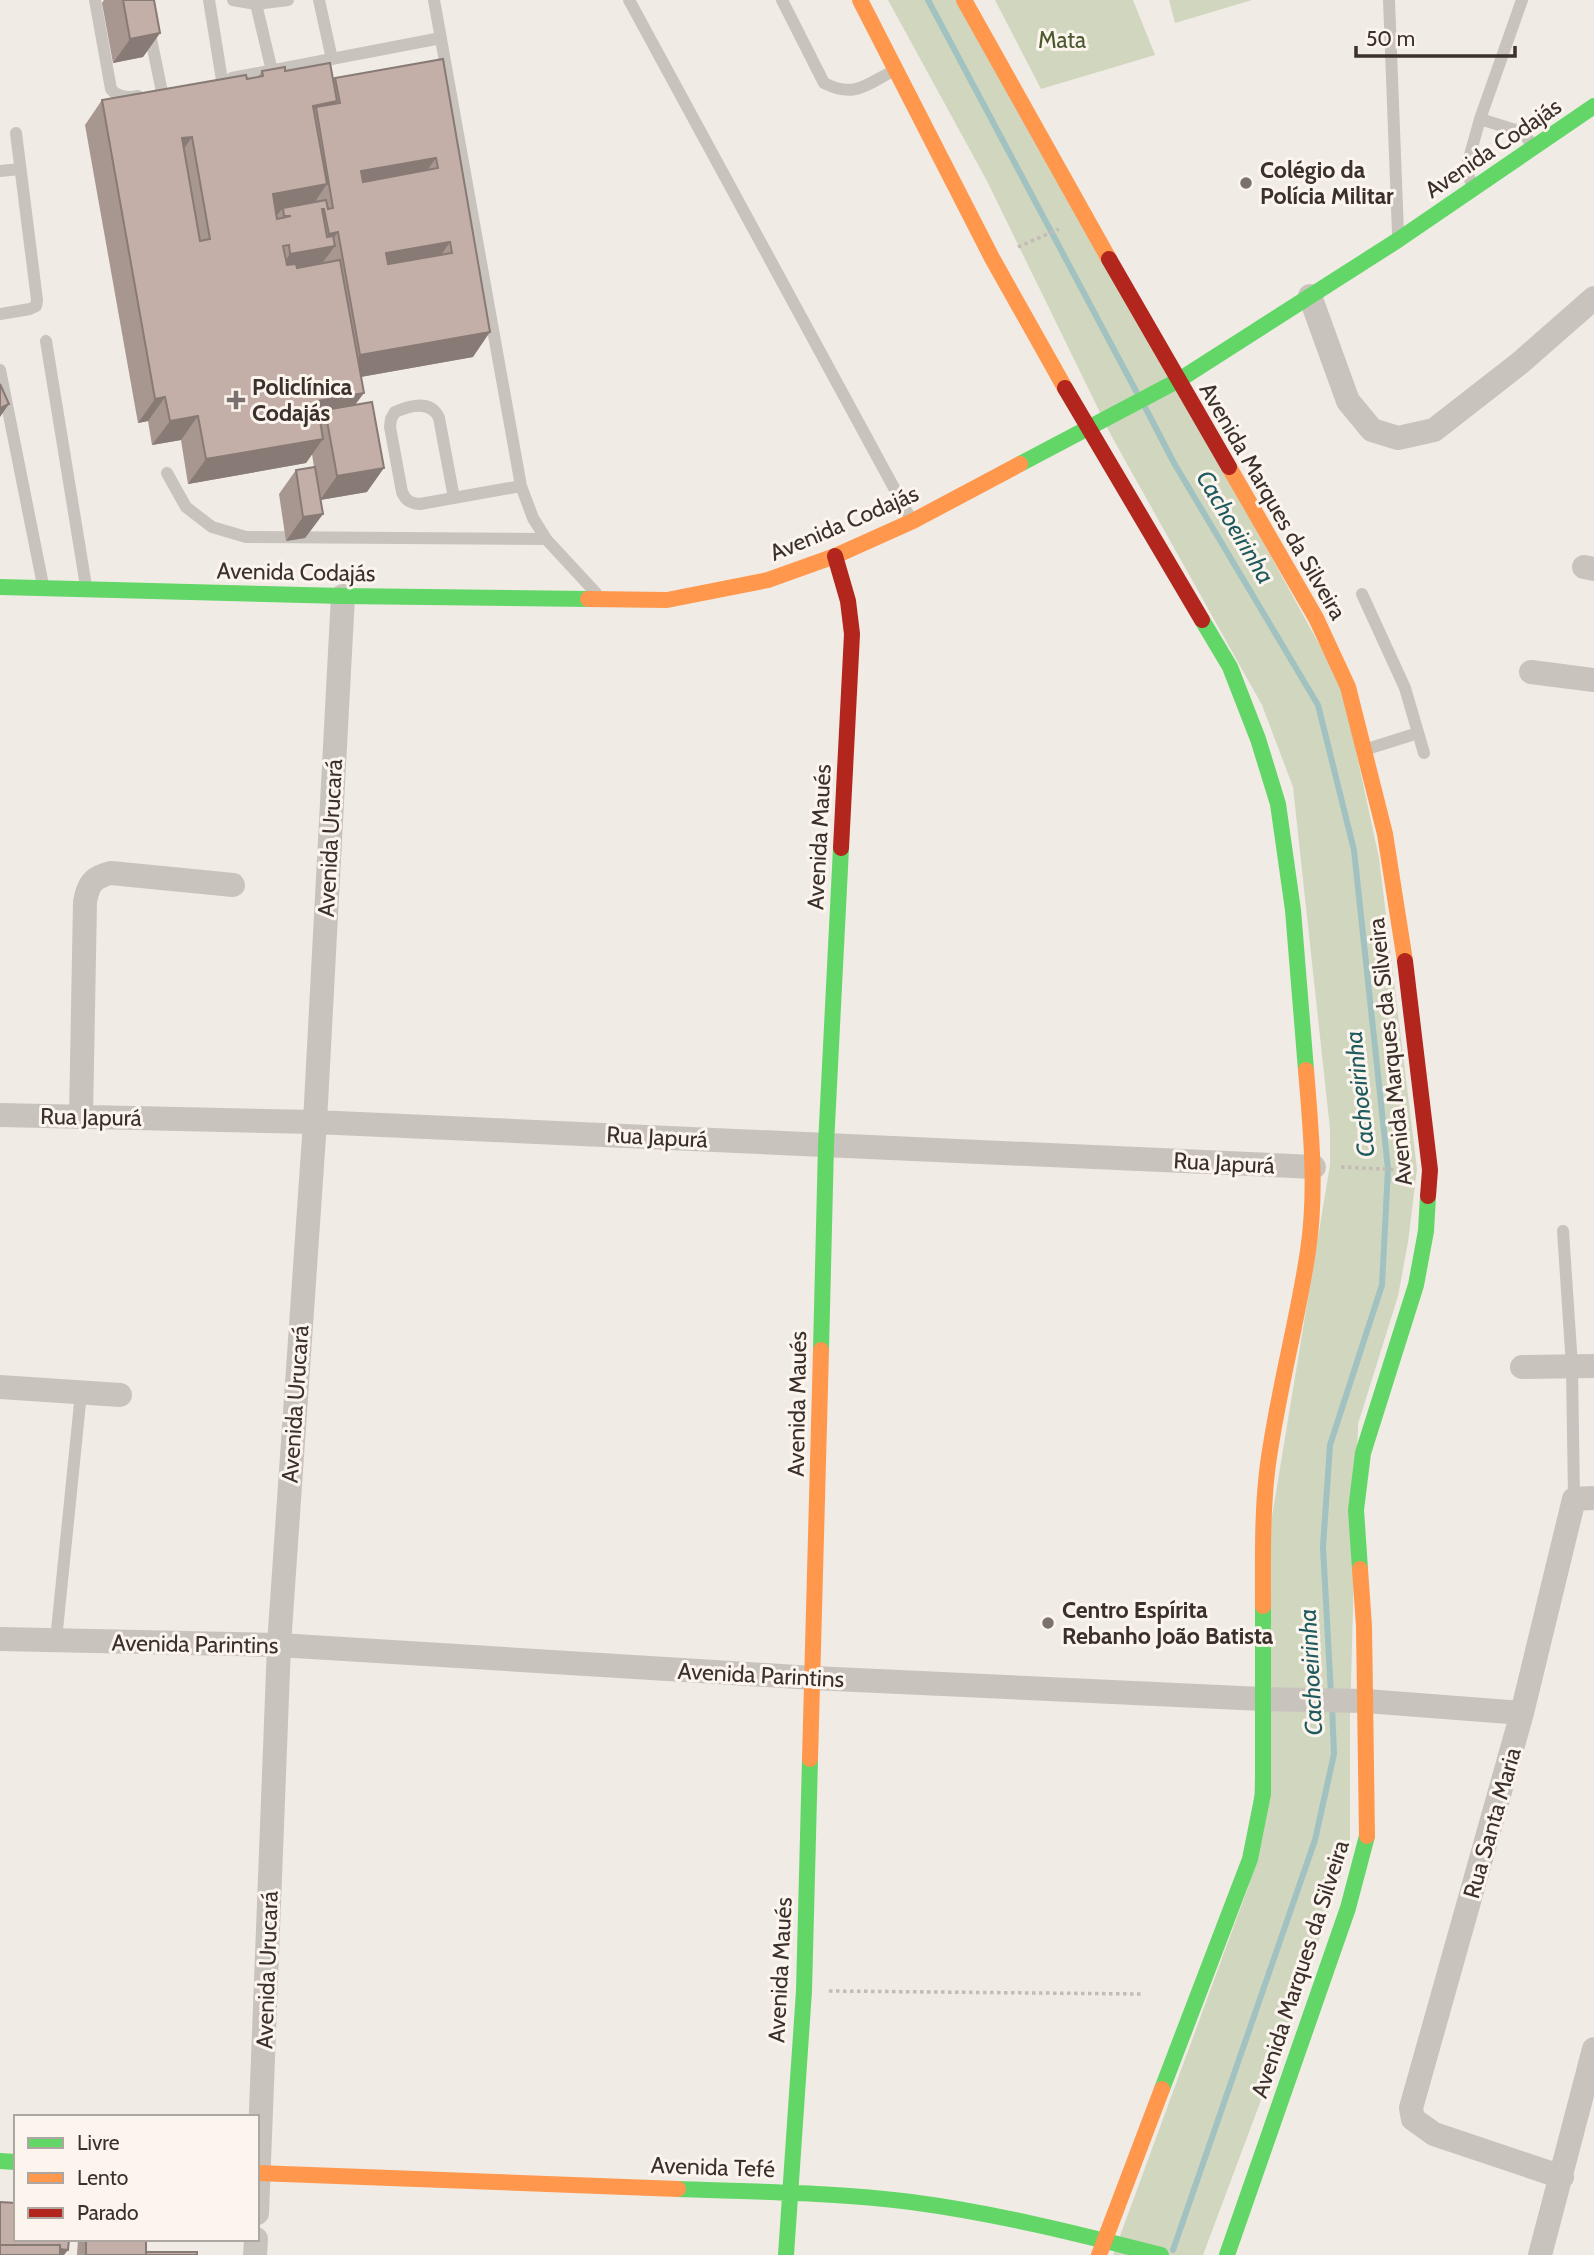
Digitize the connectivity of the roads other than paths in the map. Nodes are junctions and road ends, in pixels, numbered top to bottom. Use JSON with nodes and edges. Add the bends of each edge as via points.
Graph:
{"nodes":[{"id":1,"x":95,"y":0,"type":"edge"},
{"id":2,"x":144,"y":0,"type":"edge"},
{"id":3,"x":209,"y":0,"type":"edge"},
{"id":4,"x":233,"y":0,"type":"edge"},
{"id":5,"x":288,"y":0,"type":"edge"},
{"id":6,"x":319,"y":0,"type":"edge"},
{"id":7,"x":434,"y":0,"type":"edge"},
{"id":8,"x":629,"y":0,"type":"edge"},
{"id":9,"x":782,"y":0,"type":"edge"},
{"id":10,"x":860,"y":0,"type":"edge"},
{"id":11,"x":964,"y":0,"type":"edge"},
{"id":12,"x":1389,"y":0,"type":"edge"},
{"id":13,"x":1522,"y":0,"type":"edge"},
{"id":14,"x":256,"y":4,"type":"junction"},
{"id":15,"x":441,"y":38,"type":"junction"},
{"id":16,"x":332,"y":59,"type":"junction"},
{"id":17,"x":895,"y":69,"type":"junction"},
{"id":18,"x":272,"y":71,"type":"junction"},
{"id":19,"x":1594,"y":106,"type":"edge"},
{"id":20,"x":1480,"y":119,"type":"junction"},
{"id":21,"x":16,"y":133,"type":"dead end"},
{"id":22,"x":1535,"y":147,"type":"junction"},
{"id":23,"x":20,"y":169,"type":"junction"},
{"id":24,"x":0,"y":171,"type":"edge"},
{"id":25,"x":1473,"y":188,"type":"junction"},
{"id":26,"x":1398,"y":240,"type":"junction"},
{"id":27,"x":1310,"y":296,"type":"junction"},
{"id":28,"x":1594,"y":298,"type":"edge"},
{"id":29,"x":0,"y":314,"type":"edge"},
{"id":30,"x":46,"y":341,"type":"dead end"},
{"id":31,"x":0,"y":370,"type":"edge"},
{"id":32,"x":1179,"y":380,"type":"junction"},
{"id":33,"x":1087,"y":427,"type":"junction"},
{"id":34,"x":167,"y":473,"type":"dead end"},
{"id":35,"x":521,"y":486,"type":"junction"},
{"id":36,"x":454,"y":498,"type":"junction"},
{"id":37,"x":912,"y":521,"type":"junction"},
{"id":38,"x":546,"y":539,"type":"junction"},
{"id":39,"x":835,"y":556,"type":"junction"},
{"id":40,"x":0,"y":587,"type":"edge"},
{"id":41,"x":44,"y":589,"type":"junction"},
{"id":42,"x":87,"y":590,"type":"junction"},
{"id":43,"x":1362,"y":594,"type":"dead end"},
{"id":44,"x":343,"y":596,"type":"junction"},
{"id":45,"x":602,"y":600,"type":"junction"},
{"id":46,"x":1531,"y":672,"type":"dead end"},
{"id":47,"x":1594,"y":680,"type":"edge"},
{"id":48,"x":1418,"y":733,"type":"junction"},
{"id":49,"x":1363,"y":751,"type":"junction"},
{"id":50,"x":1424,"y":753,"type":"dead end"},
{"id":51,"x":233,"y":885,"type":"dead end"},
{"id":52,"x":0,"y":1115,"type":"edge"},
{"id":53,"x":81,"y":1117,"type":"junction"},
{"id":54,"x":315,"y":1122,"type":"junction"},
{"id":55,"x":826,"y":1145,"type":"junction"},
{"id":56,"x":1326,"y":1167,"type":"junction"},
{"id":57,"x":1563,"y":1231,"type":"dead end"},
{"id":58,"x":1583,"y":1366,"type":"edge"},
{"id":59,"x":1522,"y":1367,"type":"dead end"},
{"id":60,"x":0,"y":1387,"type":"edge"},
{"id":61,"x":81,"y":1393,"type":"junction"},
{"id":62,"x":120,"y":1395,"type":"dead end"},
{"id":63,"x":1584,"y":1499,"type":"edge"},
{"id":64,"x":0,"y":1639,"type":"edge"},
{"id":65,"x":56,"y":1640,"type":"junction"},
{"id":66,"x":279,"y":1645,"type":"junction"},
{"id":67,"x":813,"y":1678,"type":"junction"},
{"id":68,"x":1270,"y":1699,"type":"junction"},
{"id":69,"x":1358,"y":1700,"type":"junction"},
{"id":70,"x":1522,"y":1713,"type":"junction"},
{"id":71,"x":1594,"y":2049,"type":"edge"},
{"id":72,"x":259,"y":2148,"type":"edge"},
{"id":73,"x":259,"y":2173,"type":"edge"},
{"id":74,"x":1562,"y":2176,"type":"junction"},
{"id":75,"x":790,"y":2193,"type":"junction"},
{"id":76,"x":1108,"y":2240,"type":"junction"},
{"id":77,"x":786,"y":2255,"type":"edge"},
{"id":78,"x":1098,"y":2255,"type":"edge"},
{"id":79,"x":1161,"y":2255,"type":"edge"},
{"id":80,"x":1227,"y":2255,"type":"edge"},
{"id":81,"x":1540,"y":2255,"type":"edge"}],
"edges":[{"from":1,"to":2,"type":"lane","via":[[111,89],[127,99],[168,91]]},
{"from":3,"to":18,"type":"lane","via":[[216,81]]},
{"from":4,"to":14,"type":"lane"},
{"from":5,"to":14,"type":"lane"},
{"from":6,"to":16,"type":"lane"},
{"from":7,"to":15,"type":"lane"},
{"from":8,"to":37,"type":"lane"},
{"from":9,"to":17,"type":"lane","via":[[824,83],[853,92]]},
{"from":10,"to":17,"type":"street"},
{"from":11,"to":32,"type":"street","name":"Avenida Marques da Silveira"},
{"from":12,"to":26,"type":"lane"},
{"from":13,"to":20,"type":"lane"},
{"from":14,"to":18,"type":"lane"},
{"from":15,"to":16,"type":"lane"},
{"from":15,"to":35,"type":"lane"},
{"from":16,"to":18,"type":"lane"},
{"from":17,"to":33,"type":"street","via":[[992,258]]},
{"from":19,"to":22,"type":"street","name":"Avenida Codajás"},
{"from":20,"to":22,"type":"lane","via":[[1522,132]]},
{"from":20,"to":25,"type":"lane","via":[[1466,169]]},
{"from":21,"to":23,"type":"lane"},
{"from":22,"to":25,"type":"street","name":"Avenida Codajás"},
{"from":23,"to":24,"type":"lane"},
{"from":23,"to":29,"type":"lane","via":[[36,306]]},
{"from":25,"to":26,"type":"street","name":"Avenida Codajás"},
{"from":26,"to":27,"type":"street","name":"Avenida Codajás"},
{"from":27,"to":28,"type":"street","via":[[1348,401],[1372,430],[1398,438],[1434,430]]},
{"from":27,"to":32,"type":"street","name":"Avenida Codajás"},
{"from":30,"to":42,"type":"lane"},
{"from":31,"to":41,"type":"lane"},
{"from":32,"to":33,"type":"street","name":"Avenida Codajás"},
{"from":32,"to":49,"type":"street","name":"Avenida Marques da Silveira","via":[[1316,618],[1348,687]]},
{"from":33,"to":37,"type":"street","name":"Avenida Codajás"},
{"from":33,"to":56,"type":"street","via":[[1230,667],[1258,739],[1278,804]]},
{"from":34,"to":38,"type":"lane","via":[[186,507],[212,527],[246,537]]},
{"from":35,"to":36,"type":"lane"},
{"from":35,"to":38,"type":"lane"},
{"from":36,"to":36,"type":"lane","via":[[420,504],[405,499],[390,427],[395,412],[421,405],[436,411]]},
{"from":37,"to":39,"type":"street","name":"Avenida Codajás"},
{"from":38,"to":45,"type":"lane"},
{"from":39,"to":45,"type":"street","name":"Avenida Codajás","via":[[768,580],[667,600]]},
{"from":39,"to":55,"type":"street","name":"Avenida Maués","via":[[852,634]]},
{"from":40,"to":41,"type":"street","name":"Avenida Codajás"},
{"from":41,"to":42,"type":"street","name":"Avenida Codajás"},
{"from":42,"to":44,"type":"street","name":"Avenida Codajás"},
{"from":43,"to":48,"type":"lane","via":[[1405,688]]},
{"from":44,"to":45,"type":"street","name":"Avenida Codajás"},
{"from":44,"to":54,"type":"street","name":"Avenida Urucará"},
{"from":46,"to":47,"type":"street"},
{"from":48,"to":49,"type":"lane"},
{"from":48,"to":50,"type":"lane"},
{"from":49,"to":69,"type":"street","name":"Avenida Marques da Silveira","via":[[1385,834],[1401,930],[1430,1170],[1416,1285],[1363,1453],[1356,1510],[1364,1626]]},
{"from":51,"to":53,"type":"street","via":[[111,873],[88,885]]},
{"from":52,"to":53,"type":"street","name":"Rua Japurá"},
{"from":53,"to":54,"type":"street","name":"Rua Japurá"},
{"from":54,"to":55,"type":"street","name":"Rua Japurá"},
{"from":54,"to":66,"type":"street","name":"Avenida Urucará"},
{"from":55,"to":56,"type":"street","name":"Rua Japurá"},
{"from":55,"to":67,"type":"street","name":"Avenida Maués"},
{"from":56,"to":68,"type":"street","via":[[1267,1474]]},
{"from":57,"to":58,"type":"lane"},
{"from":58,"to":59,"type":"street"},
{"from":58,"to":63,"type":"lane"},
{"from":60,"to":61,"type":"street"},
{"from":61,"to":62,"type":"street"},
{"from":61,"to":65,"type":"lane"},
{"from":63,"to":70,"type":"street","name":"Rua Santa Maria"},
{"from":64,"to":65,"type":"street","name":"Avenida Parintins"},
{"from":65,"to":66,"type":"street","name":"Avenida Parintins"},
{"from":66,"to":67,"type":"street","name":"Avenida Parintins"},
{"from":66,"to":72,"type":"street","name":"Avenida Urucará"},
{"from":67,"to":68,"type":"street","name":"Avenida Parintins"},
{"from":67,"to":75,"type":"street","name":"Avenida Maués","via":[[804,1991]]},
{"from":68,"to":69,"type":"street","name":"Avenida Parintins"},
{"from":68,"to":76,"type":"street","via":[[1263,1794],[1250,1859]]},
{"from":69,"to":70,"type":"street","name":"Avenida Parintins"},
{"from":69,"to":80,"type":"street","name":"Avenida Marques da Silveira","via":[[1367,1834],[1348,1908]]},
{"from":70,"to":74,"type":"street","name":"Rua Santa Maria","via":[[1411,2108],[1413,2119],[1434,2134]]},
{"from":71,"to":74,"type":"street"},
{"from":73,"to":75,"type":"street","name":"Avenida Tefé"},
{"from":74,"to":81,"type":"street"},
{"from":75,"to":76,"type":"street","name":"Avenida Tefé","via":[[911,2202]]},
{"from":75,"to":77,"type":"street","name":"Avenida Maués"},
{"from":76,"to":78,"type":"street"},
{"from":76,"to":79,"type":"street","name":"Avenida Tefé"}]}
